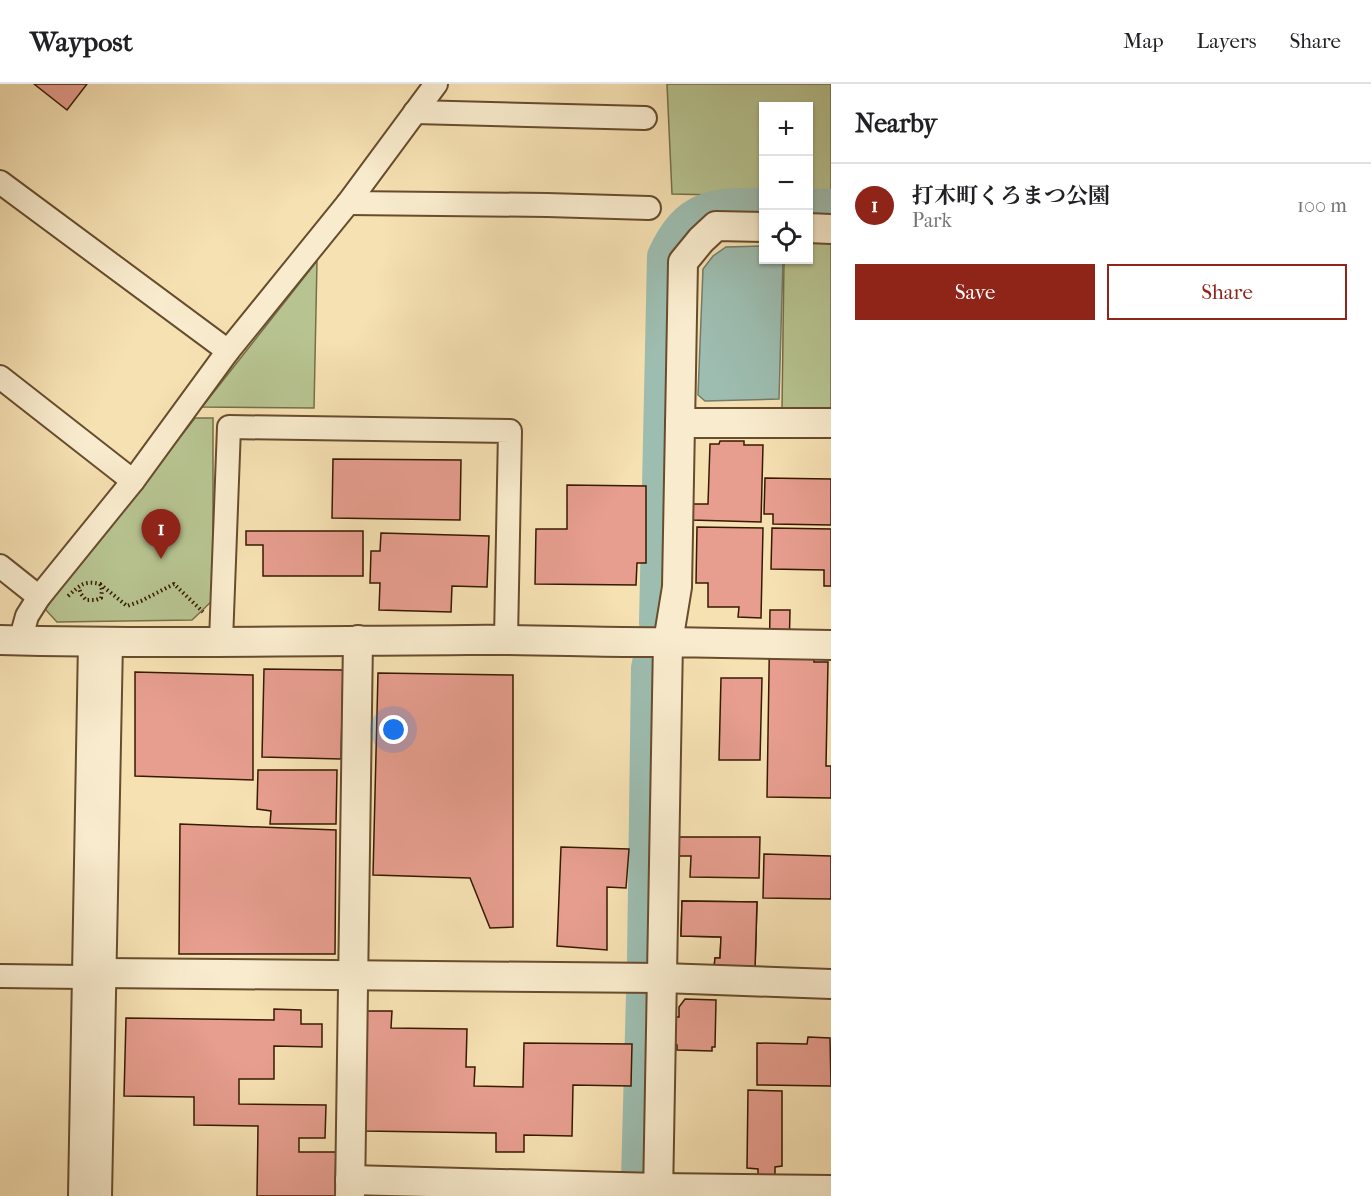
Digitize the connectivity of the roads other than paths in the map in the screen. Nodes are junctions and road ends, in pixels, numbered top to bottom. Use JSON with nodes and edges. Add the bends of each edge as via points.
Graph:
{"nodes":[{"id":1,"x":423,"y":94,"type":"edge"},
{"id":2,"x":645,"y":118,"type":"dead end"},
{"id":3,"x":0,"y":182,"type":"edge"},
{"id":4,"x":348,"y":203,"type":"junction"},
{"id":5,"x":649,"y":208,"type":"dead end"},
{"id":6,"x":759,"y":227,"type":"edge"},
{"id":7,"x":813,"y":228,"type":"edge"},
{"id":8,"x":831,"y":228,"type":"edge"},
{"id":9,"x":228,"y":351,"type":"junction"},
{"id":10,"x":0,"y":377,"type":"edge"},
{"id":11,"x":680,"y":423,"type":"junction"},
{"id":12,"x":831,"y":423,"type":"edge"},
{"id":13,"x":134,"y":481,"type":"junction"},
{"id":14,"x":0,"y":566,"type":"edge"},
{"id":15,"x":39,"y":597,"type":"junction"},
{"id":16,"x":506,"y":639,"type":"junction"},
{"id":17,"x":10,"y":640,"type":"edge"},
{"id":18,"x":358,"y":640,"type":"junction"},
{"id":19,"x":221,"y":641,"type":"junction"},
{"id":20,"x":99,"y":642,"type":"junction"},
{"id":21,"x":668,"y":642,"type":"junction"},
{"id":22,"x":831,"y":645,"type":"edge"},
{"id":23,"x":93,"y":975,"type":"junction"},
{"id":24,"x":354,"y":975,"type":"junction"},
{"id":25,"x":0,"y":976,"type":"edge"},
{"id":26,"x":662,"y":978,"type":"junction"},
{"id":27,"x":831,"y":984,"type":"edge"},
{"id":28,"x":350,"y":1188,"type":"edge"},
{"id":29,"x":831,"y":1190,"type":"edge"},
{"id":30,"x":658,"y":1192,"type":"edge"},
{"id":31,"x":80,"y":1196,"type":"edge"},
{"id":32,"x":97,"y":1196,"type":"edge"}],
"edges":[{"from":1,"to":2,"type":"street"},
{"from":1,"to":4,"type":"street"},
{"from":3,"to":9,"type":"street"},
{"from":4,"to":5,"type":"street"},
{"from":4,"to":9,"type":"street"},
{"from":6,"to":11,"type":"street","via":[[716,226],[683,262]]},
{"from":7,"to":8,"type":"street"},
{"from":9,"to":13,"type":"street"},
{"from":10,"to":13,"type":"street"},
{"from":11,"to":12,"type":"street"},
{"from":11,"to":21,"type":"street","via":[[677,587]]},
{"from":13,"to":15,"type":"street"},
{"from":14,"to":15,"type":"street"},
{"from":15,"to":17,"type":"street"},
{"from":16,"to":18,"type":"street"},
{"from":16,"to":19,"type":"street","via":[[510,431],[229,427]]},
{"from":16,"to":21,"type":"street"},
{"from":17,"to":20,"type":"street"},
{"from":18,"to":19,"type":"street"},
{"from":18,"to":24,"type":"street"},
{"from":19,"to":20,"type":"street"},
{"from":20,"to":23,"type":"street"},
{"from":21,"to":22,"type":"street"},
{"from":21,"to":26,"type":"street"},
{"from":23,"to":24,"type":"street"},
{"from":23,"to":25,"type":"street"},
{"from":23,"to":31,"type":"street"},
{"from":23,"to":32,"type":"street"},
{"from":24,"to":26,"type":"street"},
{"from":24,"to":28,"type":"street"},
{"from":26,"to":27,"type":"street"},
{"from":26,"to":30,"type":"street"},
{"from":28,"to":30,"type":"street"},
{"from":29,"to":30,"type":"street"}]}
